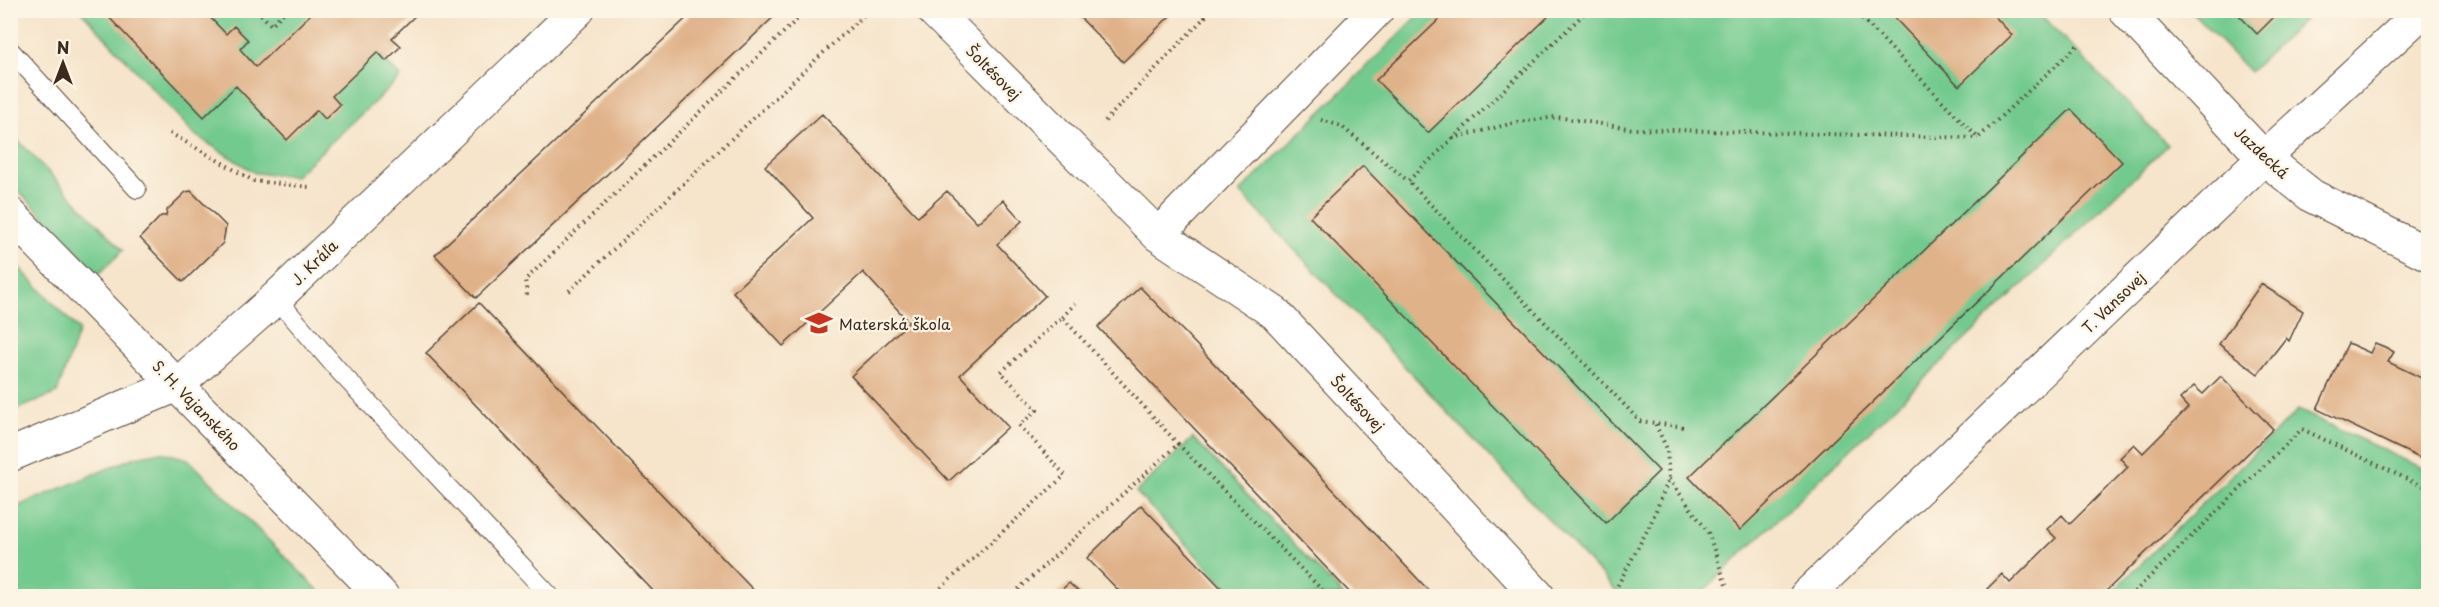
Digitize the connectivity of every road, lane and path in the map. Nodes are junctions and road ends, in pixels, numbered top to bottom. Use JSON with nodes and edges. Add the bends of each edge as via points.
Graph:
{"nodes":[{"id":1,"x":257,"y":10,"type":"edge"},
{"id":2,"x":286,"y":10,"type":"edge"},
{"id":3,"x":578,"y":10,"type":"edge"},
{"id":4,"x":807,"y":10,"type":"edge"},
{"id":5,"x":869,"y":10,"type":"edge"},
{"id":6,"x":933,"y":10,"type":"edge"},
{"id":7,"x":1199,"y":10,"type":"edge"},
{"id":8,"x":1377,"y":10,"type":"edge"},
{"id":9,"x":1587,"y":10,"type":"edge"},
{"id":10,"x":1854,"y":10,"type":"edge"},
{"id":11,"x":2125,"y":10,"type":"edge"},
{"id":12,"x":2424,"y":10,"type":"edge"},
{"id":13,"x":2080,"y":43,"type":"dead end"},
{"id":14,"x":10,"y":50,"type":"edge"},
{"id":15,"x":1282,"y":108,"type":"junction"},
{"id":16,"x":1105,"y":121,"type":"dead end"},
{"id":17,"x":170,"y":133,"type":"dead end"},
{"id":18,"x":1453,"y":138,"type":"junction"},
{"id":19,"x":1978,"y":138,"type":"junction"},
{"id":20,"x":2264,"y":158,"type":"junction"},
{"id":21,"x":1408,"y":181,"type":"junction"},
{"id":22,"x":309,"y":187,"type":"dead end"},
{"id":23,"x":137,"y":189,"type":"dead end"},
{"id":24,"x":10,"y":214,"type":"edge"},
{"id":25,"x":1158,"y":235,"type":"junction"},
{"id":26,"x":2428,"y":254,"type":"edge"},
{"id":27,"x":568,"y":291,"type":"dead end"},
{"id":28,"x":527,"y":295,"type":"dead end"},
{"id":29,"x":276,"y":298,"type":"junction"},
{"id":30,"x":1075,"y":304,"type":"dead end"},
{"id":31,"x":1062,"y":316,"type":"junction"},
{"id":32,"x":177,"y":385,"type":"junction"},
{"id":33,"x":1655,"y":423,"type":"junction"},
{"id":34,"x":1684,"y":427,"type":"dead end"},
{"id":35,"x":1179,"y":444,"type":"junction"},
{"id":36,"x":10,"y":455,"type":"edge"},
{"id":37,"x":1669,"y":478,"type":"junction"},
{"id":38,"x":2428,"y":489,"type":"edge"},
{"id":39,"x":1727,"y":588,"type":"dead end"},
{"id":40,"x":382,"y":597,"type":"edge"},
{"id":41,"x":550,"y":597,"type":"edge"},
{"id":42,"x":932,"y":597,"type":"edge"},
{"id":43,"x":1011,"y":597,"type":"edge"},
{"id":44,"x":1328,"y":597,"type":"edge"},
{"id":45,"x":1538,"y":597,"type":"edge"},
{"id":46,"x":1612,"y":597,"type":"edge"},
{"id":47,"x":1806,"y":597,"type":"edge"},
{"id":48,"x":2130,"y":597,"type":"edge"}],
"edges":[{"from":1,"to":2,"type":"path","via":[[271,25]]},
{"from":3,"to":29,"type":"street","name":"J. Kráľa"},
{"from":4,"to":28,"type":"path","via":[[525,280]]},
{"from":5,"to":27,"type":"path"},
{"from":6,"to":25,"type":"street","name":"Šoltésovej"},
{"from":7,"to":16,"type":"path","via":[[1205,16]]},
{"from":8,"to":15,"type":"street"},
{"from":9,"to":18,"type":"path"},
{"from":10,"to":19,"type":"path"},
{"from":11,"to":20,"type":"street","name":"Jazdecká"},
{"from":12,"to":20,"type":"street","name":"T. Vansovej"},
{"from":13,"to":19,"type":"path"},
{"from":14,"to":23,"type":"lane"},
{"from":15,"to":21,"type":"path","via":[[1341,126]]},
{"from":15,"to":25,"type":"street"},
{"from":17,"to":22,"type":"path","via":[[254,181]]},
{"from":18,"to":19,"type":"path","via":[[1557,117],[1633,129]]},
{"from":18,"to":21,"type":"path"},
{"from":20,"to":26,"type":"street","name":"Jazdecká","via":[[2312,196]]},
{"from":20,"to":47,"type":"street","name":"T. Vansovej"},
{"from":21,"to":33,"type":"path","via":[[1640,421]]},
{"from":24,"to":32,"type":"street","name":"S. H. Vajanského"},
{"from":25,"to":45,"type":"street","name":"Šoltésovej","via":[[1275,313]]},
{"from":29,"to":32,"type":"street","name":"J. Kráľa"},
{"from":29,"to":41,"type":"lane"},
{"from":30,"to":31,"type":"path"},
{"from":31,"to":35,"type":"path"},
{"from":31,"to":42,"type":"path","via":[[1001,372],[1037,410],[1019,425],[1065,475]]},
{"from":32,"to":36,"type":"street","name":"J. Kráľa"},
{"from":32,"to":40,"type":"street","name":"S. H. Vajanského"},
{"from":33,"to":34,"type":"path"},
{"from":33,"to":37,"type":"path","via":[[1667,449]]},
{"from":35,"to":43,"type":"path"},
{"from":35,"to":44,"type":"path"},
{"from":37,"to":39,"type":"path","via":[[1708,532]]},
{"from":37,"to":46,"type":"path","via":[[1650,525]]},
{"from":38,"to":48,"type":"path","via":[[2302,429]]}]}
